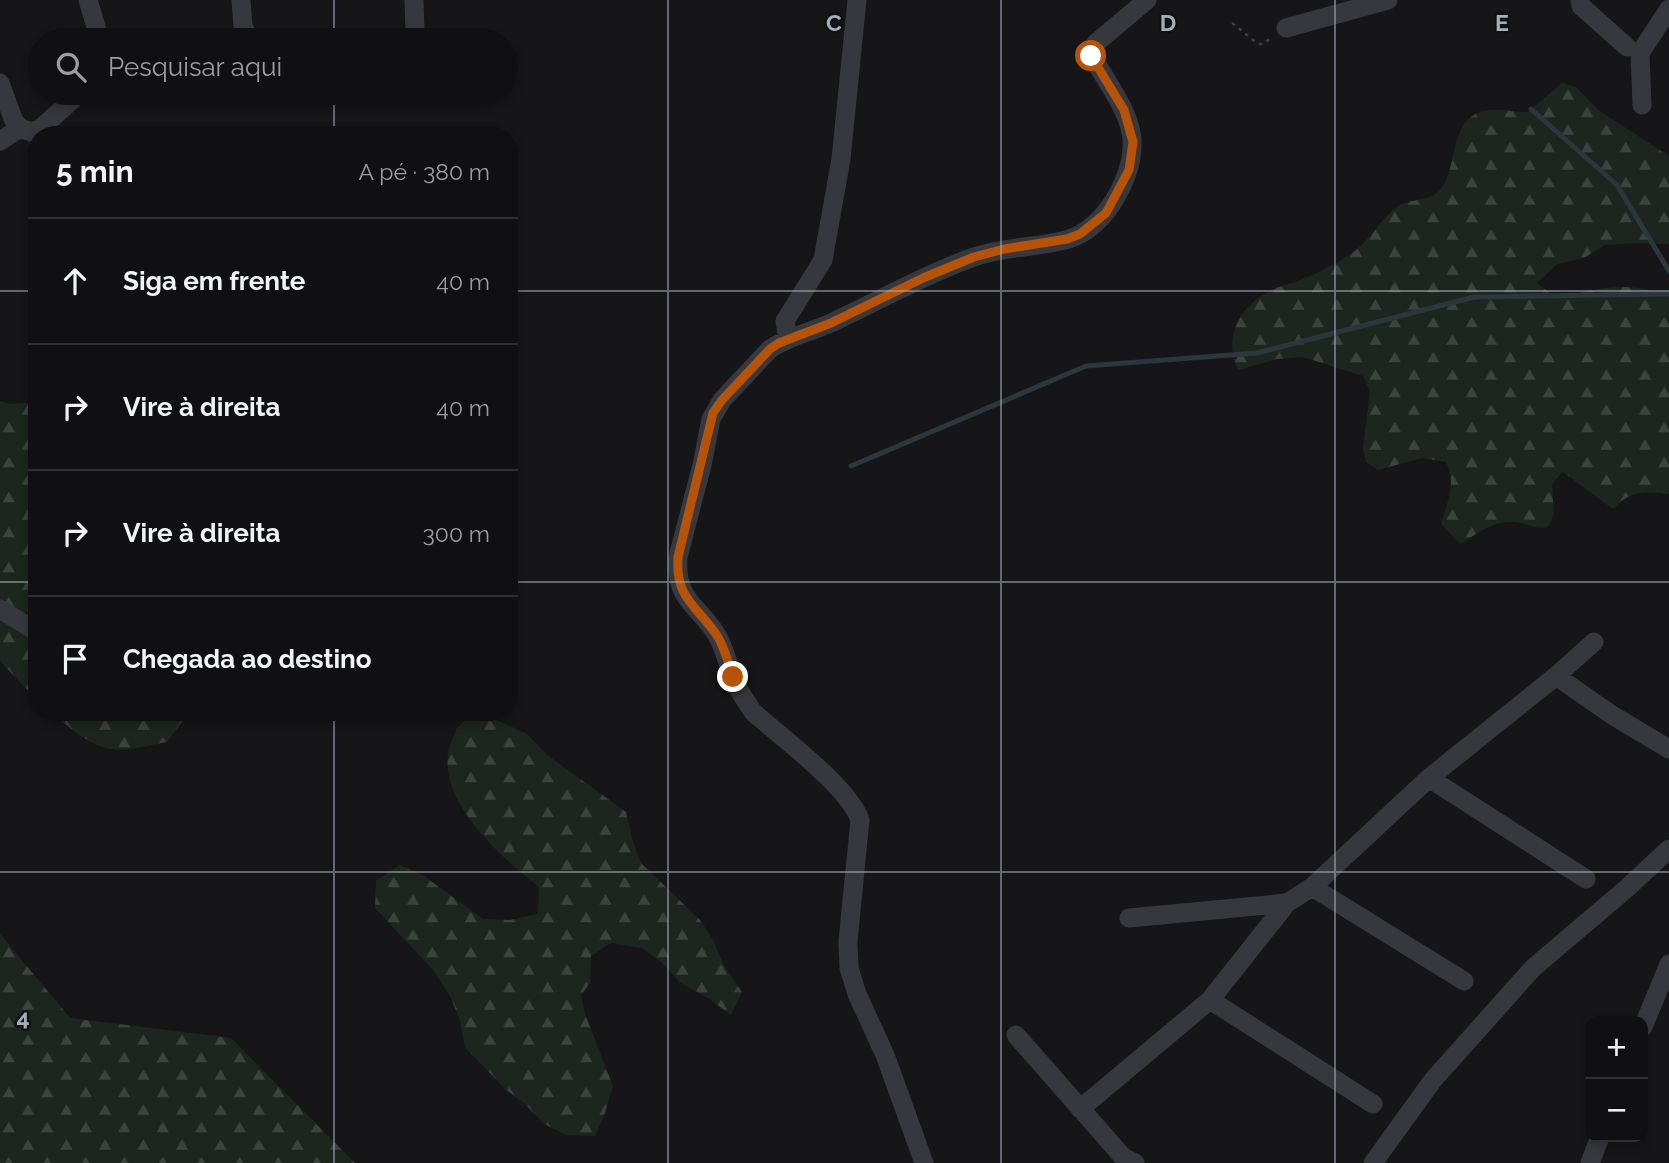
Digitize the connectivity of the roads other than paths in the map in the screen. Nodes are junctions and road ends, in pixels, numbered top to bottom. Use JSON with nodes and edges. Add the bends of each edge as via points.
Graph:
{"nodes":[{"id":1,"x":88,"y":0,"type":"edge"},
{"id":2,"x":241,"y":0,"type":"edge"},
{"id":3,"x":414,"y":0,"type":"edge"},
{"id":4,"x":857,"y":0,"type":"edge"},
{"id":5,"x":1147,"y":0,"type":"edge"},
{"id":6,"x":1388,"y":0,"type":"edge"},
{"id":7,"x":1580,"y":0,"type":"edge"},
{"id":8,"x":1669,"y":9,"type":"edge"},
{"id":9,"x":96,"y":28,"type":"edge"},
{"id":10,"x":245,"y":28,"type":"edge"},
{"id":11,"x":415,"y":28,"type":"edge"},
{"id":12,"x":1286,"y":28,"type":"road end"},
{"id":13,"x":1633,"y":50,"type":"junction"},
{"id":14,"x":0,"y":83,"type":"edge"},
{"id":15,"x":67,"y":105,"type":"edge"},
{"id":16,"x":1642,"y":105,"type":"dead end"},
{"id":17,"x":43,"y":126,"type":"edge"},
{"id":18,"x":20,"y":128,"type":"junction"},
{"id":19,"x":28,"y":131,"type":"edge"},
{"id":20,"x":0,"y":141,"type":"edge"},
{"id":21,"x":788,"y":339,"type":"junction"},
{"id":22,"x":0,"y":610,"type":"edge"},
{"id":23,"x":28,"y":627,"type":"edge"},
{"id":24,"x":1594,"y":642,"type":"dead end"},
{"id":25,"x":1556,"y":676,"type":"junction"},
{"id":26,"x":1669,"y":749,"type":"edge"},
{"id":27,"x":1429,"y":778,"type":"junction"},
{"id":28,"x":1669,"y":849,"type":"edge"},
{"id":29,"x":1586,"y":879,"type":"dead end"},
{"id":30,"x":1312,"y":887,"type":"junction"},
{"id":31,"x":1287,"y":903,"type":"junction"},
{"id":32,"x":1129,"y":918,"type":"dead end"},
{"id":33,"x":1669,"y":964,"type":"edge"},
{"id":34,"x":1464,"y":981,"type":"dead end"},
{"id":35,"x":1210,"y":1000,"type":"junction"},
{"id":36,"x":1648,"y":1016,"type":"edge"},
{"id":37,"x":1016,"y":1035,"type":"dead end"},
{"id":38,"x":1373,"y":1104,"type":"dead end"},
{"id":39,"x":1080,"y":1109,"type":"junction"},
{"id":40,"x":1598,"y":1142,"type":"edge"},
{"id":41,"x":924,"y":1163,"type":"edge"},
{"id":42,"x":1135,"y":1163,"type":"edge"},
{"id":43,"x":1373,"y":1163,"type":"edge"},
{"id":44,"x":1590,"y":1163,"type":"edge"}],
"edges":[{"from":1,"to":9,"type":"street"},
{"from":2,"to":10,"type":"street"},
{"from":3,"to":11,"type":"street"},
{"from":4,"to":21,"type":"street","via":[[841,159],[823,260],[785,321]]},
{"from":5,"to":21,"type":"street","via":[[1096,43],[1091,56],[1124,110],[1133,142],[1129,170],[1098,221],[1067,239],[974,257]]},
{"from":6,"to":12,"type":"street"},
{"from":7,"to":13,"type":"street","via":[[1581,6]]},
{"from":8,"to":13,"type":"street"},
{"from":13,"to":16,"type":"street"},
{"from":14,"to":18,"type":"street"},
{"from":15,"to":17,"type":"street"},
{"from":18,"to":19,"type":"street"},
{"from":18,"to":20,"type":"street"},
{"from":21,"to":41,"type":"street","via":[[770,349],[713,413],[677,573],[680,589],[717,636],[737,687],[753,712],[840,789],[857,810],[860,820],[849,968]]},
{"from":22,"to":23,"type":"street"},
{"from":24,"to":25,"type":"street"},
{"from":25,"to":26,"type":"street"},
{"from":25,"to":27,"type":"street"},
{"from":27,"to":29,"type":"street"},
{"from":27,"to":30,"type":"street"},
{"from":28,"to":43,"type":"street","via":[[1534,968],[1433,1080]]},
{"from":30,"to":31,"type":"street"},
{"from":30,"to":34,"type":"street"},
{"from":31,"to":32,"type":"street"},
{"from":31,"to":35,"type":"street"},
{"from":33,"to":36,"type":"street"},
{"from":35,"to":38,"type":"street"},
{"from":35,"to":39,"type":"street"},
{"from":37,"to":39,"type":"street"},
{"from":39,"to":42,"type":"street","via":[[1123,1157]]},
{"from":40,"to":44,"type":"street"}]}
